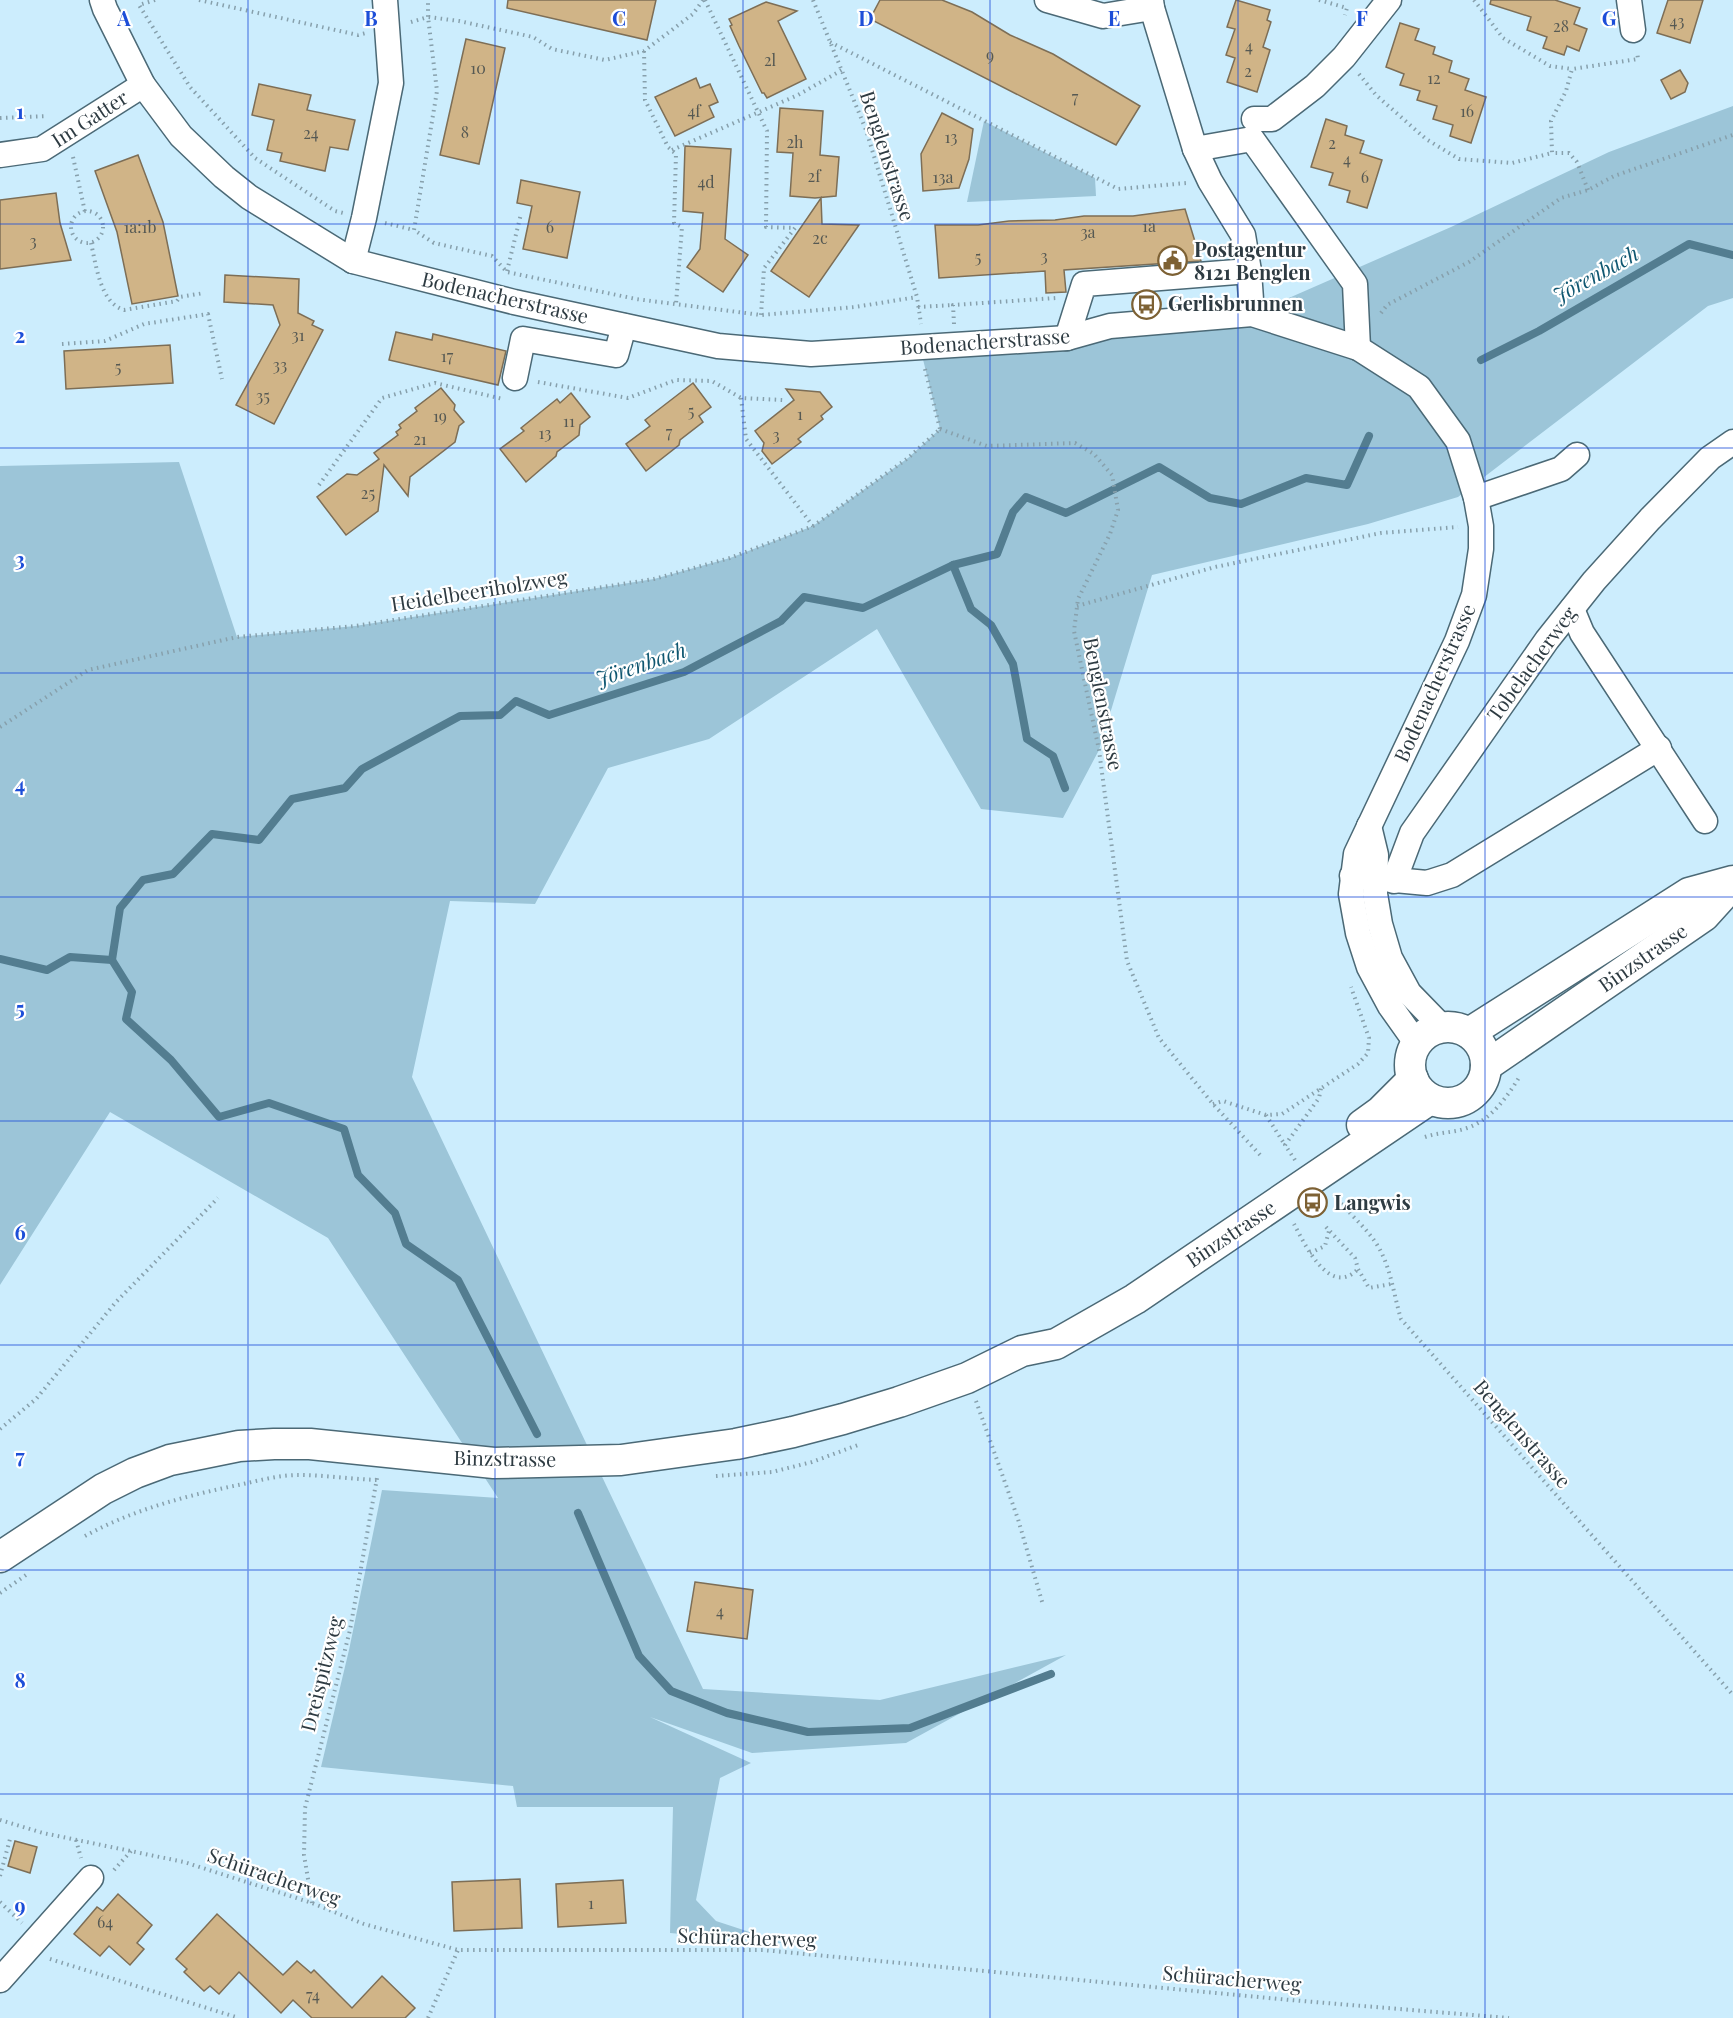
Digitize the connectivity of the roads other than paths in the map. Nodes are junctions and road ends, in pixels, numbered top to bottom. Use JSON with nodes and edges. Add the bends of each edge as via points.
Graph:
{"nodes":[{"id":1,"x":102,"y":0,"type":"edge"},
{"id":2,"x":385,"y":0,"type":"edge"},
{"id":3,"x":1047,"y":0,"type":"edge"},
{"id":4,"x":1389,"y":0,"type":"edge"},
{"id":5,"x":1629,"y":0,"type":"edge"},
{"id":6,"x":1152,"y":4,"type":"edge"},
{"id":7,"x":1633,"y":30,"type":"road end"},
{"id":8,"x":143,"y":85,"type":"junction"},
{"id":9,"x":1254,"y":119,"type":"dead end"},
{"id":10,"x":1195,"y":149,"type":"junction"},
{"id":11,"x":0,"y":154,"type":"edge"},
{"id":12,"x":353,"y":261,"type":"junction"},
{"id":13,"x":1249,"y":271,"type":"junction"},
{"id":14,"x":1252,"y":314,"type":"junction"},
{"id":15,"x":624,"y":326,"type":"junction"},
{"id":16,"x":1068,"y":338,"type":"junction"},
{"id":17,"x":1358,"y":348,"type":"junction"},
{"id":18,"x":515,"y":378,"type":"road end"},
{"id":19,"x":1733,"y":442,"type":"edge"},
{"id":20,"x":1577,"y":455,"type":"dead end"},
{"id":21,"x":1476,"y":498,"type":"junction"},
{"id":22,"x":1572,"y":609,"type":"junction"},
{"id":23,"x":1659,"y":748,"type":"junction"},
{"id":24,"x":1705,"y":821,"type":"dead end"},
{"id":25,"x":1374,"y":878,"type":"junction"},
{"id":26,"x":1733,"y":882,"type":"edge"},
{"id":27,"x":1456,"y":1031,"type":"junction"},
{"id":28,"x":1417,"y":1044,"type":"junction"},
{"id":29,"x":1486,"y":1066,"type":"junction"},
{"id":30,"x":1422,"y":1089,"type":"junction"},
{"id":31,"x":0,"y":1557,"type":"edge"},
{"id":32,"x":102,"y":1874,"type":"road end"},
{"id":33,"x":0,"y":1980,"type":"edge"}],
"edges":[{"from":1,"to":8,"type":"street","name":"Bodenacherstrasse"},
{"from":2,"to":12,"type":"street","via":[[391,83]]},
{"from":3,"to":6,"type":"street","via":[[1103,16]]},
{"from":4,"to":9,"type":"street","via":[[1315,86],[1272,119]]},
{"from":5,"to":7,"type":"street"},
{"from":6,"to":10,"type":"street"},
{"from":8,"to":11,"type":"street","name":"Im Gatter","via":[[42,149]]},
{"from":8,"to":12,"type":"street","name":"Bodenacherstrasse","via":[[181,136],[224,177],[249,197]]},
{"from":10,"to":13,"type":"street","via":[[1243,235]]},
{"from":10,"to":17,"type":"street","via":[[1252,139],[1355,284]]},
{"from":12,"to":15,"type":"street","name":"Bodenacherstrasse"},
{"from":13,"to":14,"type":"street"},
{"from":13,"to":16,"type":"street","via":[[1084,285]]},
{"from":14,"to":16,"type":"street","name":"Bodenacherstrasse","via":[[1110,326]]},
{"from":14,"to":17,"type":"street","name":"Bodenacherstrasse"},
{"from":15,"to":16,"type":"street","name":"Bodenacherstrasse","via":[[718,346],[811,354]]},
{"from":15,"to":18,"type":"street","via":[[616,354],[524,339]]},
{"from":17,"to":21,"type":"street","name":"Bodenacherstrasse","via":[[1419,387],[1458,441]]},
{"from":19,"to":22,"type":"street","name":"Tobelacherweg","via":[[1710,458],[1650,519]]},
{"from":20,"to":21,"type":"street","via":[[1561,469]]},
{"from":21,"to":25,"type":"street","name":"Bodenacherstrasse","via":[[1481,549],[1474,595],[1457,641],[1370,826],[1376,855]]},
{"from":22,"to":23,"type":"street","via":[[1582,633]]},
{"from":22,"to":25,"type":"street","name":"Tobelacherweg","via":[[1412,833]]},
{"from":23,"to":24,"type":"street"},
{"from":23,"to":25,"type":"street","via":[[1452,875],[1427,883]]},
{"from":25,"to":27,"type":"street","name":"Bodenacherstrasse","via":[[1380,924],[1390,958],[1409,993]]},
{"from":25,"to":28,"type":"street","name":"Bodenacherstrasse","via":[[1351,894],[1356,923],[1369,966],[1390,1006]]},
{"from":26,"to":27,"type":"main road","name":"Binzstrasse","via":[[1689,893]]},
{"from":26,"to":29,"type":"main road","name":"Binzstrasse","via":[[1704,916]]},
{"from":27,"to":28,"type":"main road","via":[[1433,1031]]},
{"from":27,"to":29,"type":"main road","via":[[1478,1042]]},
{"from":28,"to":30,"type":"main road","via":[[1410,1067]]},
{"from":29,"to":30,"type":"main road","via":[[1478,1089],[1468,1098],[1449,1103]]},
{"from":30,"to":31,"type":"main road","name":"Binzstrasse","via":[[1380,1112],[1318,1179],[1135,1299],[1056,1344],[1022,1351],[976,1393],[899,1402],[793,1432],[683,1453],[621,1460],[380,1466],[310,1444],[239,1446],[135,1473],[103,1489]]},
{"from":32,"to":33,"type":"street"}]}
